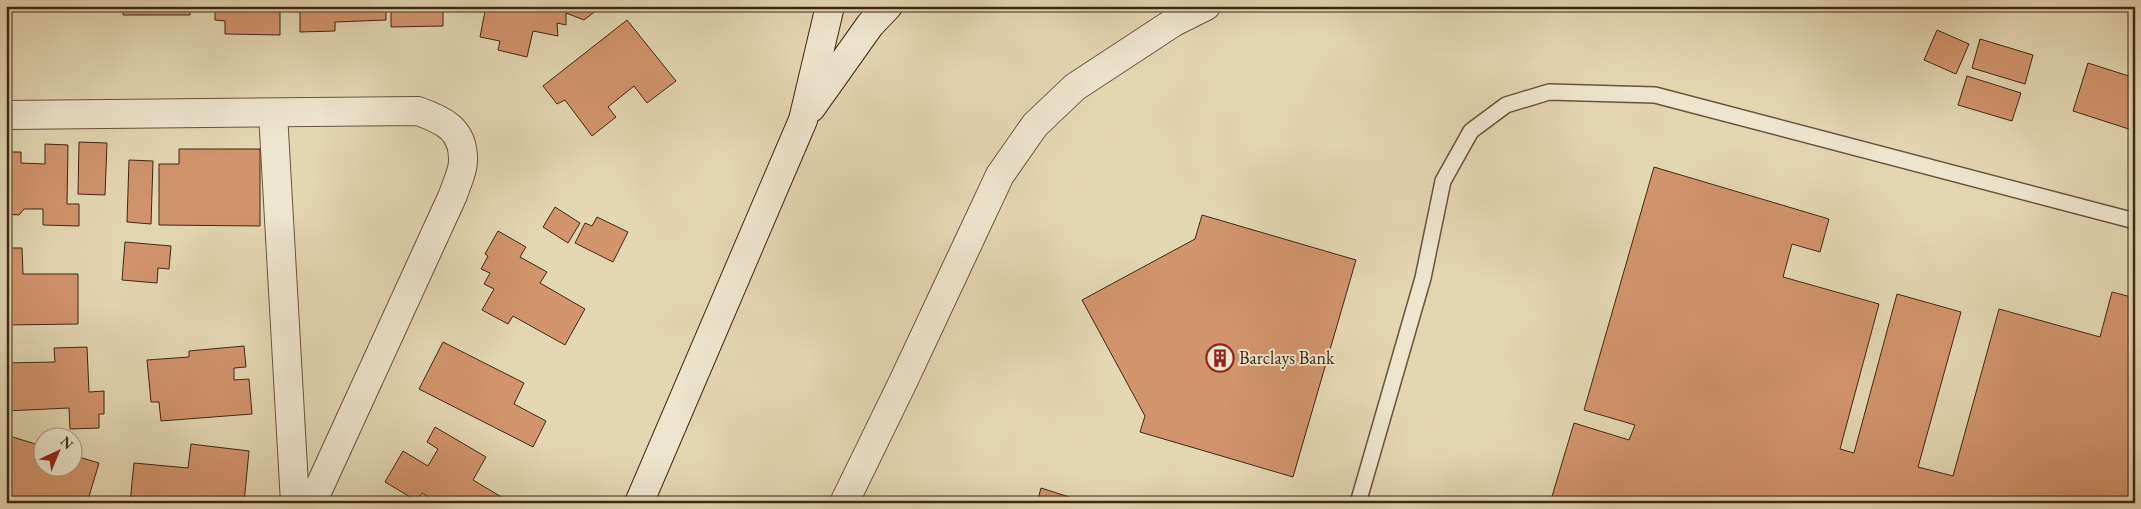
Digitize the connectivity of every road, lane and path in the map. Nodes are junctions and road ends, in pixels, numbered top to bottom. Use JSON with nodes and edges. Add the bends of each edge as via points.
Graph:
{"nodes":[{"id":1,"x":830,"y":6,"type":"edge"},
{"id":2,"x":888,"y":6,"type":"edge"},
{"id":3,"x":1206,"y":6,"type":"edge"},
{"id":4,"x":273,"y":113,"type":"junction"},
{"id":5,"x":6,"y":115,"type":"edge"},
{"id":6,"x":803,"y":120,"type":"junction"},
{"id":7,"x":2135,"y":221,"type":"edge"},
{"id":8,"x":295,"y":503,"type":"edge"},
{"id":9,"x":312,"y":503,"type":"edge"},
{"id":10,"x":639,"y":503,"type":"edge"},
{"id":11,"x":844,"y":503,"type":"edge"},
{"id":12,"x":1358,"y":503,"type":"edge"}],
"edges":[{"from":1,"to":6,"type":"street"},
{"from":2,"to":6,"type":"street","via":[[870,25]]},
{"from":3,"to":11,"type":"street","via":[[1174,22],[1075,87],[1035,125],[1000,175]]},
{"from":4,"to":5,"type":"street"},
{"from":4,"to":8,"type":"street"},
{"from":4,"to":9,"type":"street","via":[[418,111],[441,119],[454,129],[460,141],[463,162],[453,195]]},
{"from":6,"to":10,"type":"street"},
{"from":7,"to":12,"type":"lane","via":[[1655,95],[1549,92],[1506,104],[1471,131],[1444,181],[1423,278]]}]}
